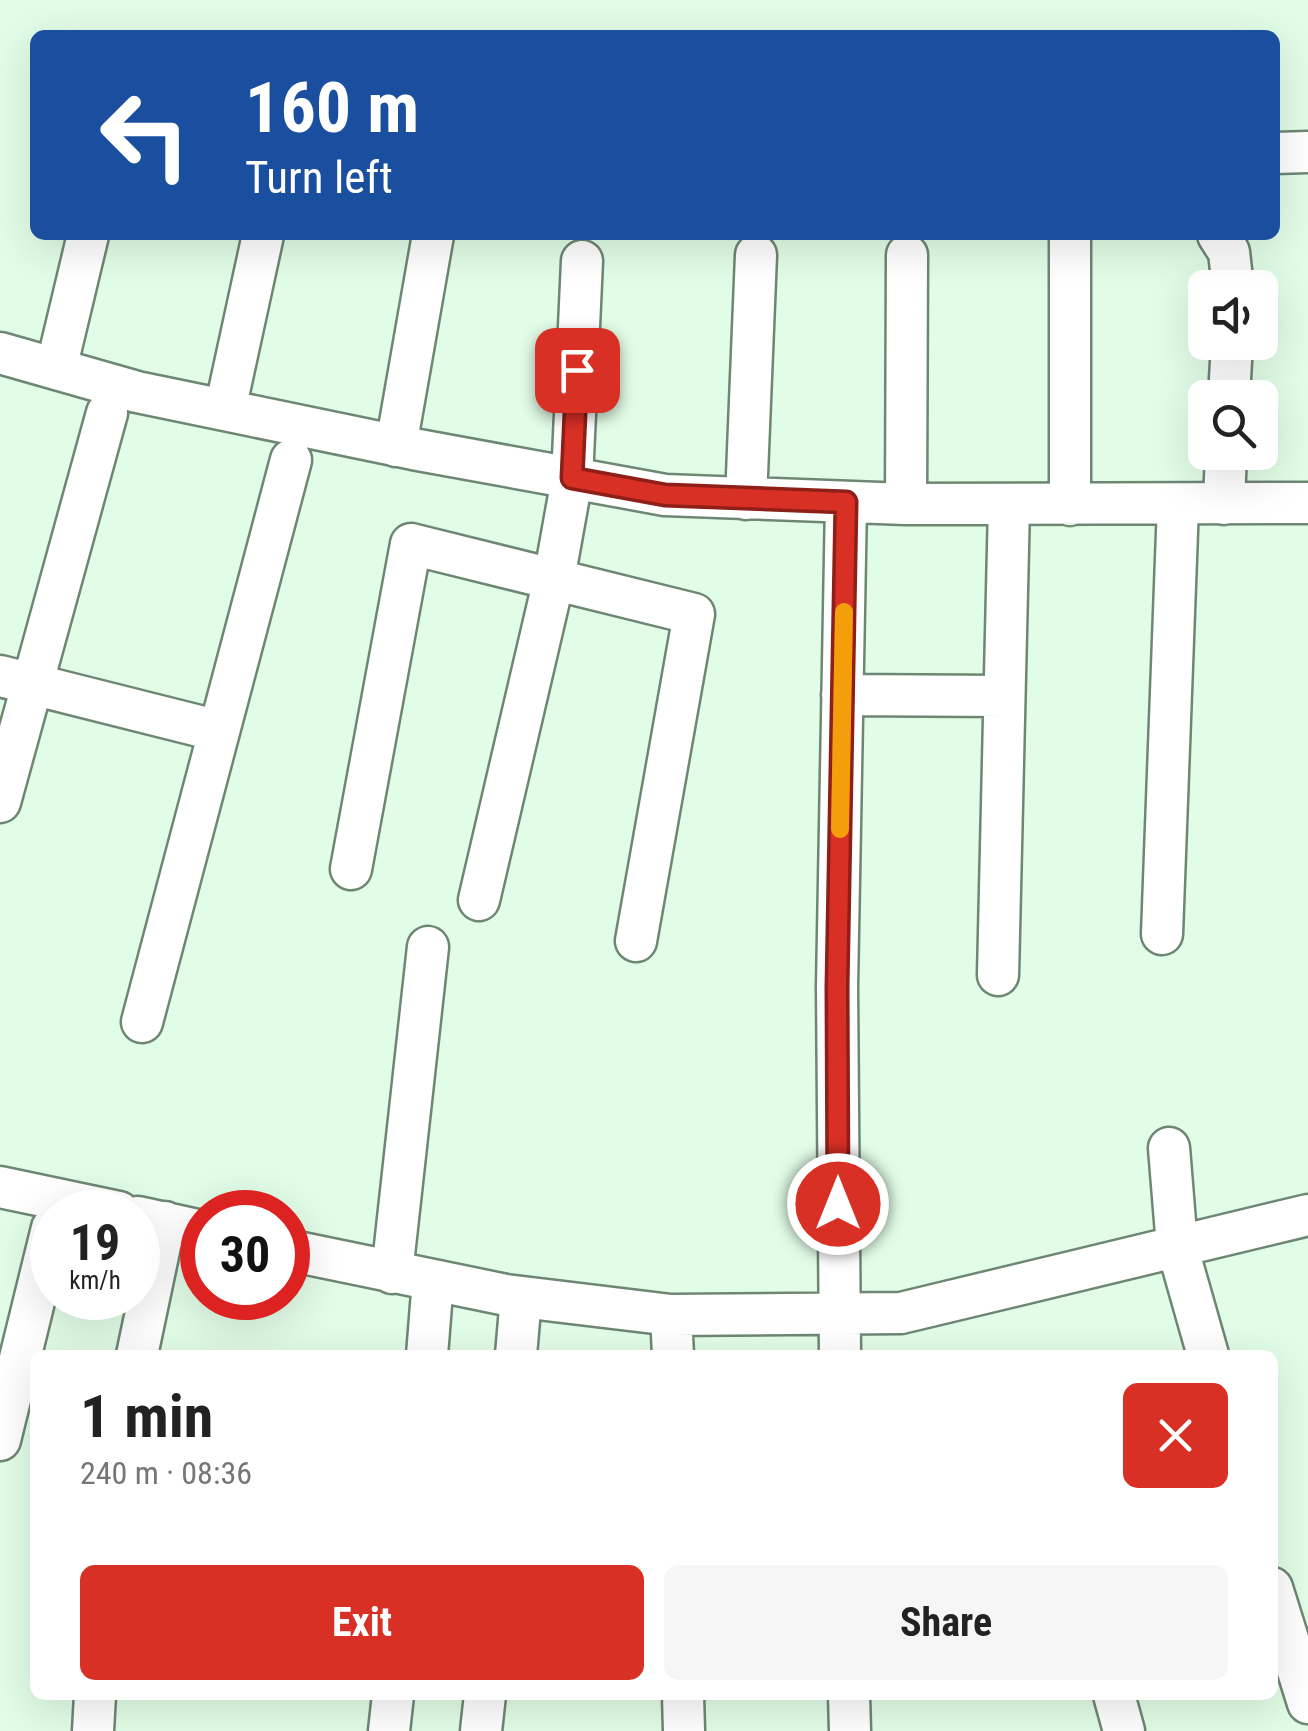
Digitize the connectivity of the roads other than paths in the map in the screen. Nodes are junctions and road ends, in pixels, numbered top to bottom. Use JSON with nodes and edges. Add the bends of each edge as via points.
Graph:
{"nodes":[{"id":1,"x":1308,"y":152,"type":"edge"},
{"id":2,"x":1280,"y":153,"type":"edge"},
{"id":3,"x":87,"y":240,"type":"edge"},
{"id":4,"x":262,"y":240,"type":"edge"},
{"id":5,"x":432,"y":240,"type":"edge"},
{"id":6,"x":1070,"y":240,"type":"edge"},
{"id":7,"x":1221,"y":240,"type":"edge"},
{"id":8,"x":907,"y":255,"type":"dead end"},
{"id":9,"x":756,"y":256,"type":"dead end"},
{"id":10,"x":582,"y":261,"type":"dead end"},
{"id":11,"x":1230,"y":270,"type":"edge"},
{"id":12,"x":0,"y":354,"type":"edge"},
{"id":13,"x":56,"y":369,"type":"junction"},
{"id":14,"x":225,"y":410,"type":"junction"},
{"id":15,"x":108,"y":413,"type":"dead end"},
{"id":16,"x":396,"y":446,"type":"junction"},
{"id":17,"x":291,"y":460,"type":"dead end"},
{"id":18,"x":1225,"y":470,"type":"edge"},
{"id":19,"x":572,"y":478,"type":"junction"},
{"id":20,"x":746,"y":498,"type":"junction"},
{"id":21,"x":846,"y":502,"type":"junction"},
{"id":22,"x":1308,"y":503,"type":"edge"},
{"id":23,"x":906,"y":504,"type":"junction"},
{"id":24,"x":1178,"y":504,"type":"junction"},
{"id":25,"x":1224,"y":504,"type":"junction"},
{"id":26,"x":1008,"y":505,"type":"junction"},
{"id":27,"x":1070,"y":505,"type":"junction"},
{"id":28,"x":554,"y":580,"type":"junction"},
{"id":29,"x":16,"y":680,"type":"edge"},
{"id":30,"x":842,"y":695,"type":"junction"},
{"id":31,"x":1004,"y":696,"type":"junction"},
{"id":32,"x":219,"y":731,"type":"junction"},
{"id":33,"x":0,"y":802,"type":"edge"},
{"id":34,"x":351,"y":869,"type":"dead end"},
{"id":35,"x":479,"y":900,"type":"dead end"},
{"id":36,"x":1162,"y":934,"type":"dead end"},
{"id":37,"x":636,"y":941,"type":"dead end"},
{"id":38,"x":428,"y":947,"type":"dead end"},
{"id":39,"x":998,"y":975,"type":"dead end"},
{"id":40,"x":142,"y":1022,"type":"dead end"},
{"id":41,"x":1170,"y":1148,"type":"dead end"},
{"id":42,"x":0,"y":1187,"type":"edge"},
{"id":43,"x":30,"y":1201,"type":"edge"},
{"id":44,"x":1308,"y":1215,"type":"edge"},
{"id":45,"x":168,"y":1223,"type":"edge"},
{"id":46,"x":1177,"y":1246,"type":"junction"},
{"id":47,"x":310,"y":1255,"type":"edge"},
{"id":48,"x":392,"y":1273,"type":"junction"},
{"id":49,"x":433,"y":1280,"type":"junction"},
{"id":50,"x":522,"y":1298,"type":"junction"},
{"id":51,"x":838,"y":1313,"type":"junction"},
{"id":52,"x":672,"y":1315,"type":"junction"},
{"id":53,"x":30,"y":1318,"type":"edge"},
{"id":54,"x":138,"y":1350,"type":"edge"},
{"id":55,"x":427,"y":1350,"type":"edge"},
{"id":56,"x":517,"y":1350,"type":"edge"},
{"id":57,"x":673,"y":1350,"type":"edge"},
{"id":58,"x":840,"y":1350,"type":"edge"},
{"id":59,"x":1207,"y":1350,"type":"edge"},
{"id":60,"x":0,"y":1440,"type":"edge"},
{"id":61,"x":1278,"y":1607,"type":"edge"},
{"id":62,"x":95,"y":1700,"type":"edge"},
{"id":63,"x":393,"y":1700,"type":"edge"},
{"id":64,"x":485,"y":1700,"type":"edge"},
{"id":65,"x":683,"y":1700,"type":"edge"},
{"id":66,"x":849,"y":1700,"type":"edge"},
{"id":67,"x":1115,"y":1700,"type":"edge"},
{"id":68,"x":1308,"y":1703,"type":"edge"},
{"id":69,"x":93,"y":1731,"type":"edge"},
{"id":70,"x":389,"y":1731,"type":"edge"},
{"id":71,"x":482,"y":1731,"type":"edge"},
{"id":72,"x":684,"y":1731,"type":"edge"},
{"id":73,"x":850,"y":1731,"type":"edge"},
{"id":74,"x":1124,"y":1731,"type":"edge"}],
"edges":[{"from":1,"to":2,"type":"street"},
{"from":3,"to":13,"type":"street"},
{"from":4,"to":14,"type":"street"},
{"from":5,"to":16,"type":"street"},
{"from":6,"to":27,"type":"street"},
{"from":7,"to":11,"type":"street"},
{"from":8,"to":23,"type":"street"},
{"from":9,"to":20,"type":"street"},
{"from":10,"to":19,"type":"street"},
{"from":12,"to":13,"type":"street"},
{"from":13,"to":14,"type":"street"},
{"from":14,"to":16,"type":"street"},
{"from":15,"to":29,"type":"street"},
{"from":16,"to":19,"type":"street"},
{"from":17,"to":32,"type":"street"},
{"from":18,"to":25,"type":"street"},
{"from":19,"to":20,"type":"street","via":[[665,495]]},
{"from":19,"to":28,"type":"street"},
{"from":20,"to":21,"type":"street"},
{"from":21,"to":23,"type":"street"},
{"from":21,"to":30,"type":"street"},
{"from":22,"to":25,"type":"street"},
{"from":23,"to":26,"type":"street"},
{"from":24,"to":25,"type":"street"},
{"from":24,"to":27,"type":"street"},
{"from":24,"to":36,"type":"street"},
{"from":26,"to":27,"type":"street"},
{"from":26,"to":31,"type":"street"},
{"from":28,"to":34,"type":"street","via":[[411,544]]},
{"from":28,"to":35,"type":"street"},
{"from":28,"to":37,"type":"street","via":[[694,614]]},
{"from":29,"to":32,"type":"street"},
{"from":29,"to":33,"type":"street"},
{"from":30,"to":31,"type":"street"},
{"from":30,"to":51,"type":"street"},
{"from":31,"to":39,"type":"street"},
{"from":32,"to":40,"type":"street"},
{"from":38,"to":48,"type":"street"},
{"from":41,"to":46,"type":"street"},
{"from":42,"to":43,"type":"street"},
{"from":44,"to":46,"type":"street"},
{"from":45,"to":54,"type":"street"},
{"from":46,"to":51,"type":"street","via":[[901,1312]]},
{"from":46,"to":59,"type":"street"},
{"from":47,"to":48,"type":"street"},
{"from":48,"to":49,"type":"street"},
{"from":49,"to":50,"type":"street"},
{"from":49,"to":55,"type":"street"},
{"from":50,"to":52,"type":"street"},
{"from":50,"to":56,"type":"street"},
{"from":51,"to":52,"type":"street"},
{"from":51,"to":58,"type":"street"},
{"from":52,"to":57,"type":"street"},
{"from":53,"to":60,"type":"street"},
{"from":61,"to":68,"type":"street"},
{"from":62,"to":69,"type":"street"},
{"from":63,"to":70,"type":"street"},
{"from":64,"to":71,"type":"street"},
{"from":65,"to":72,"type":"street"},
{"from":66,"to":73,"type":"street"},
{"from":67,"to":74,"type":"street"}]}
